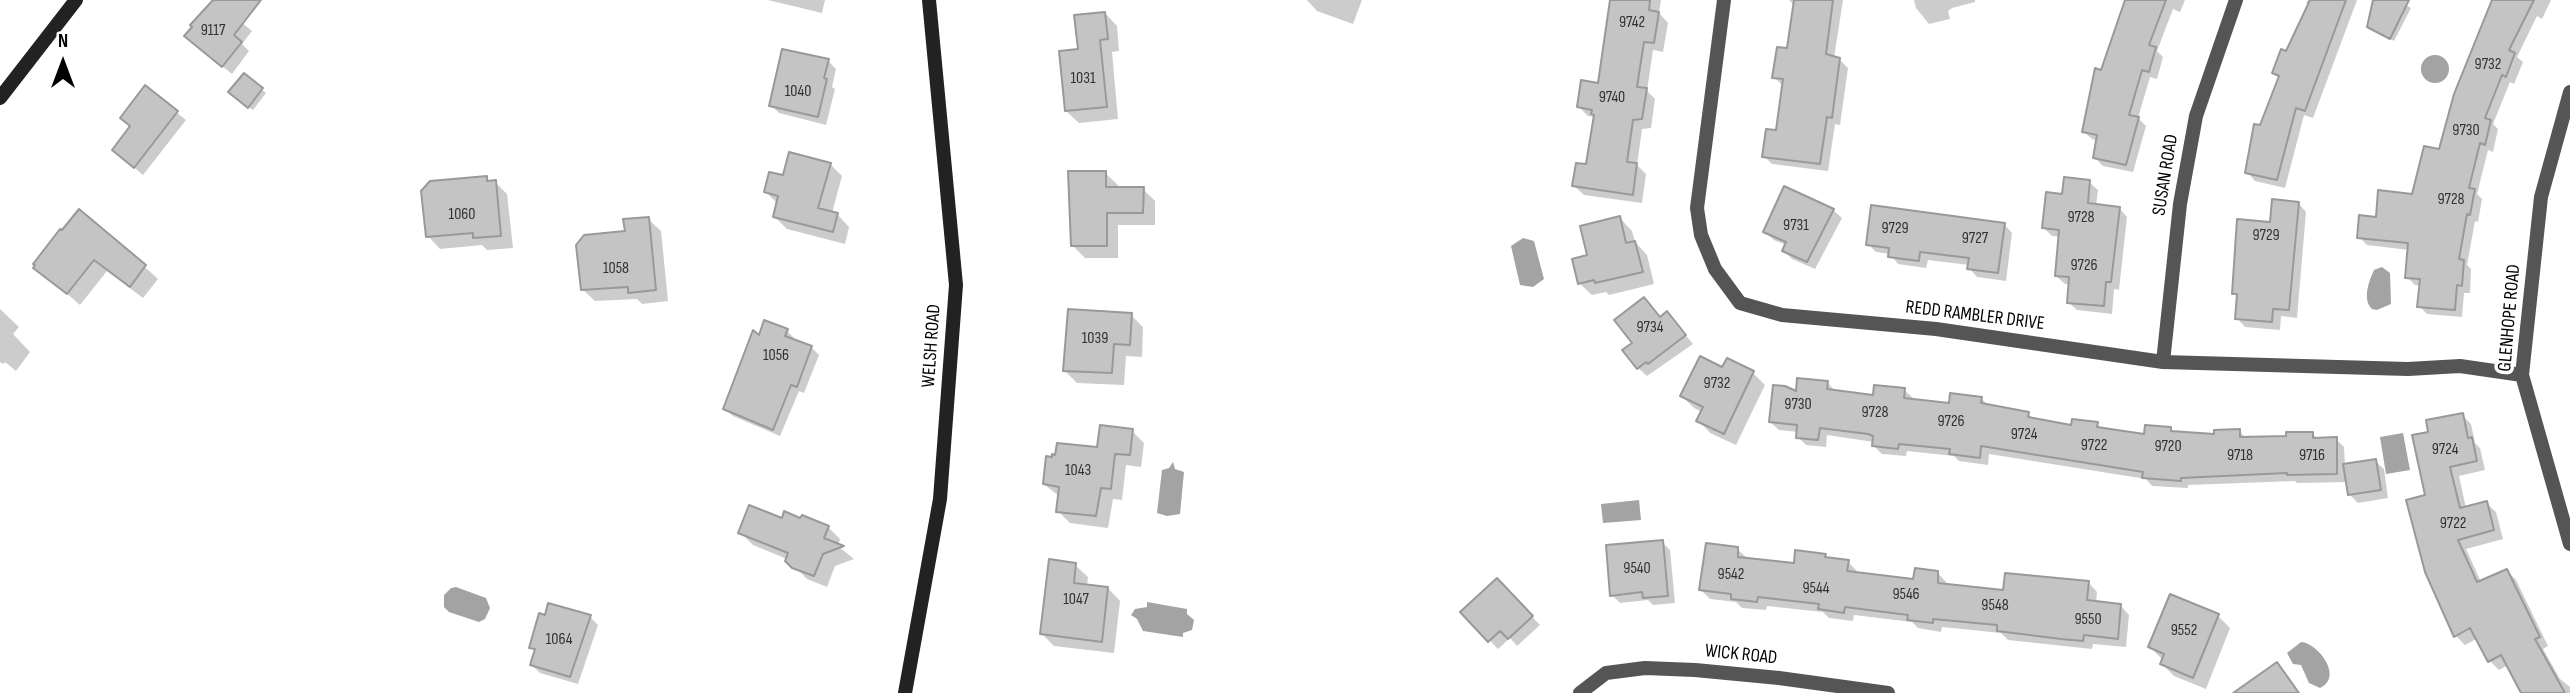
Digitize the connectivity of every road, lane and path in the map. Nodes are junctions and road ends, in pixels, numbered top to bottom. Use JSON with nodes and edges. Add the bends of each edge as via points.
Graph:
{"nodes":[{"id":1,"x":76,"y":0,"type":"edge"},
{"id":2,"x":929,"y":0,"type":"edge"},
{"id":3,"x":1724,"y":0,"type":"edge"},
{"id":4,"x":2236,"y":0,"type":"edge"},
{"id":5,"x":2570,"y":93,"type":"edge"},
{"id":6,"x":0,"y":98,"type":"edge"},
{"id":7,"x":2163,"y":362,"type":"junction"},
{"id":8,"x":2522,"y":375,"type":"junction"},
{"id":9,"x":2570,"y":544,"type":"edge"},
{"id":10,"x":905,"y":693,"type":"edge"},
{"id":11,"x":1580,"y":693,"type":"edge"},
{"id":12,"x":1888,"y":693,"type":"edge"}],
"edges":[{"from":1,"to":6,"type":"main road"},
{"from":2,"to":10,"type":"main road","name":"WELSH ROAD","via":[[956,285],[940,499]]},
{"from":3,"to":7,"type":"street","name":"REDD RAMBLER DRIVE","via":[[1697,208],[1701,234],[1715,269],[1740,303],[1782,315],[1936,329]]},
{"from":4,"to":7,"type":"street","name":"SUSAN ROAD","via":[[2196,116],[2180,204]]},
{"from":5,"to":8,"type":"street","name":"GLENHOPE ROAD","via":[[2541,197]]},
{"from":7,"to":8,"type":"street","name":"REDD RAMBLER DRIVE","via":[[2409,369],[2460,366]]},
{"from":8,"to":9,"type":"street","name":"GLENHOPE ROAD"},
{"from":11,"to":12,"type":"street","name":"WICK ROAD","via":[[1606,673],[1645,668],[1779,678]]}]}
